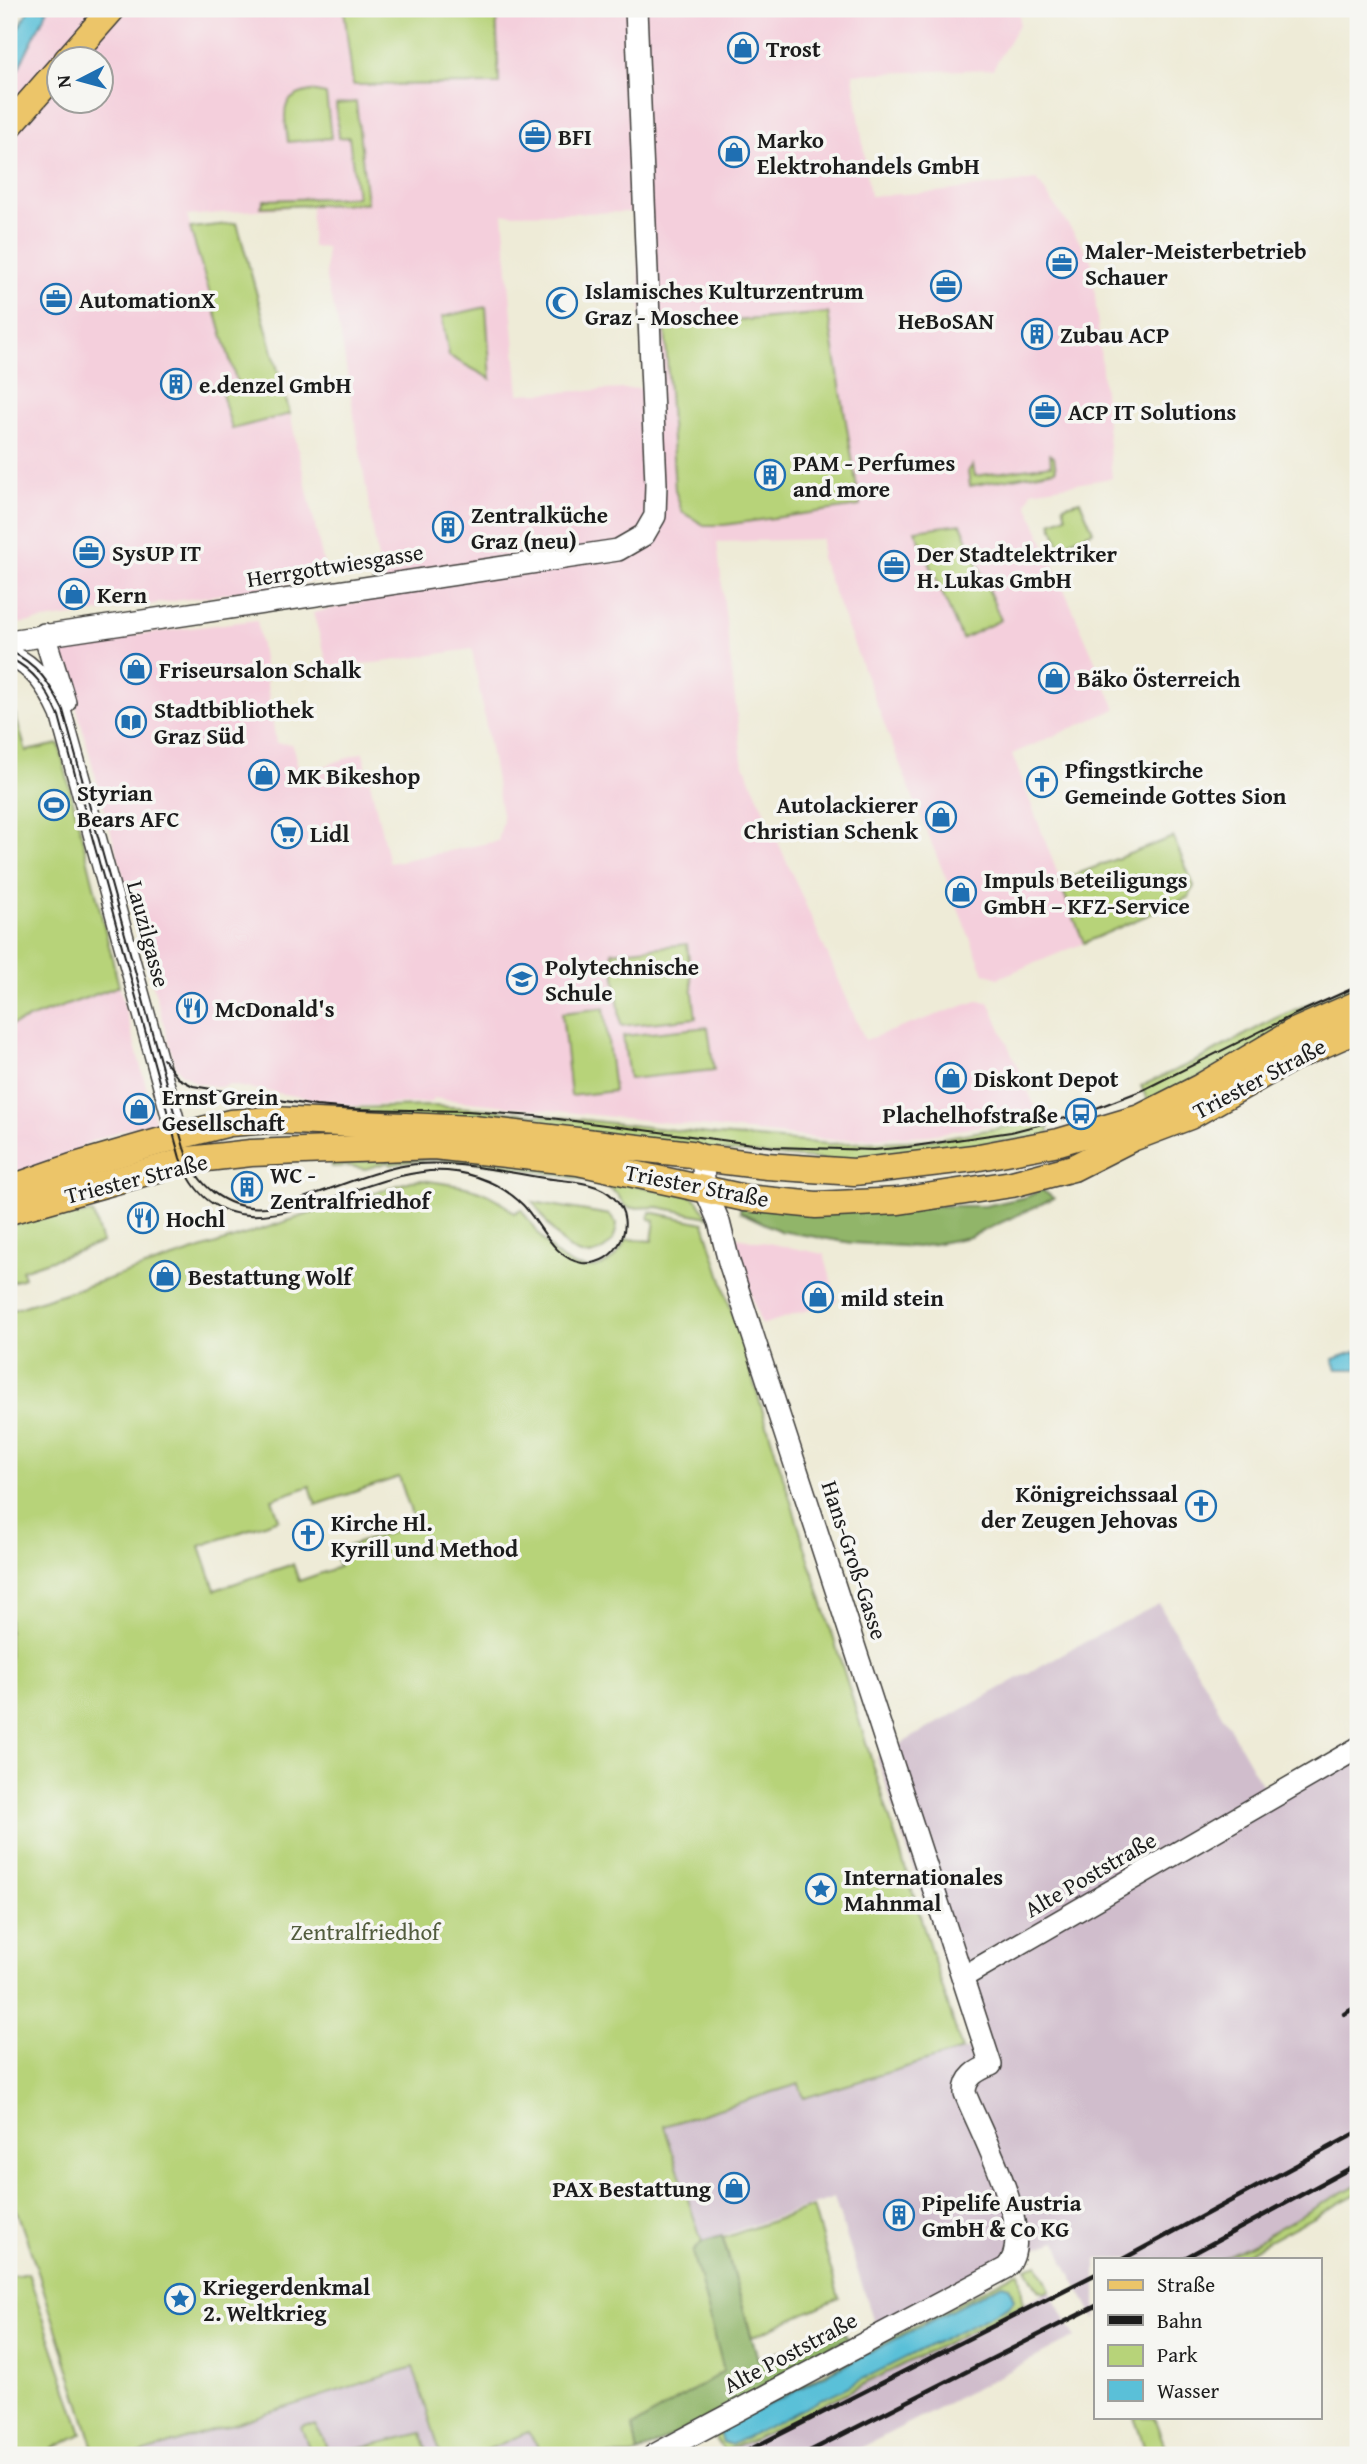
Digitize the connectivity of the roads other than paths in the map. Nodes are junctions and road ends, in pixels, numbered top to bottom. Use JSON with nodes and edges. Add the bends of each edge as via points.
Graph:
{"nodes":[{"id":1,"x":112,"y":9,"type":"edge"},
{"id":2,"x":636,"y":9,"type":"edge"},
{"id":3,"x":79,"y":46,"type":"edge"},
{"id":4,"x":46,"y":84,"type":"edge"},
{"id":5,"x":9,"y":126,"type":"edge"},
{"id":6,"x":44,"y":634,"type":"junction"},
{"id":7,"x":9,"y":640,"type":"edge"},
{"id":8,"x":15,"y":657,"type":"edge"},
{"id":9,"x":71,"y":745,"type":"junction"},
{"id":10,"x":1358,"y":1004,"type":"edge"},
{"id":11,"x":1358,"y":1029,"type":"edge"},
{"id":12,"x":178,"y":1136,"type":"junction"},
{"id":13,"x":702,"y":1158,"type":"junction"},
{"id":14,"x":9,"y":1189,"type":"edge"},
{"id":15,"x":705,"y":1189,"type":"junction"},
{"id":16,"x":9,"y":1211,"type":"edge"},
{"id":17,"x":1358,"y":1748,"type":"edge"},
{"id":18,"x":963,"y":1977,"type":"junction"},
{"id":19,"x":653,"y":2455,"type":"edge"}],
"edges":[{"from":1,"to":3,"type":"main road"},
{"from":2,"to":6,"type":"street","name":"Herrgottwiesgasse","via":[[656,484],[655,516],[644,535],[618,550]]},
{"from":4,"to":5,"type":"main road"},
{"from":6,"to":7,"type":"street","name":"Herrgottwiesgasse"},
{"from":6,"to":8,"type":"street","name":"Lauzilgasse"},
{"from":6,"to":9,"type":"street","name":"Lauzilgasse","via":[[69,717]]},
{"from":8,"to":9,"type":"street","name":"Lauzilgasse","via":[[51,692]]},
{"from":9,"to":12,"type":"street","name":"Lauzilgasse"},
{"from":10,"to":13,"type":"main road","name":"Triester Straße","via":[[1292,1033],[1140,1118],[1059,1142],[995,1155],[853,1172]]},
{"from":11,"to":15,"type":"main road","name":"Triester Straße","via":[[1292,1058],[1189,1116],[1073,1168],[1012,1184],[899,1201],[816,1205]]},
{"from":12,"to":13,"type":"main road","name":"Triester Straße","via":[[230,1123],[271,1120],[473,1129]]},
{"from":12,"to":14,"type":"main road","name":"Triester Straße"},
{"from":13,"to":15,"type":"street","name":"Hans-Groß-Gasse"},
{"from":15,"to":16,"type":"main road","name":"Triester Straße","via":[[578,1161],[434,1146],[188,1160]]},
{"from":15,"to":18,"type":"street","name":"Hans-Groß-Gasse"},
{"from":17,"to":18,"type":"street","name":"Alte Poststraße"},
{"from":18,"to":19,"type":"street","name":"Alte Poststraße","via":[[991,2065],[971,2075],[965,2093],[1010,2205],[1016,2246],[1011,2264]]}]}
